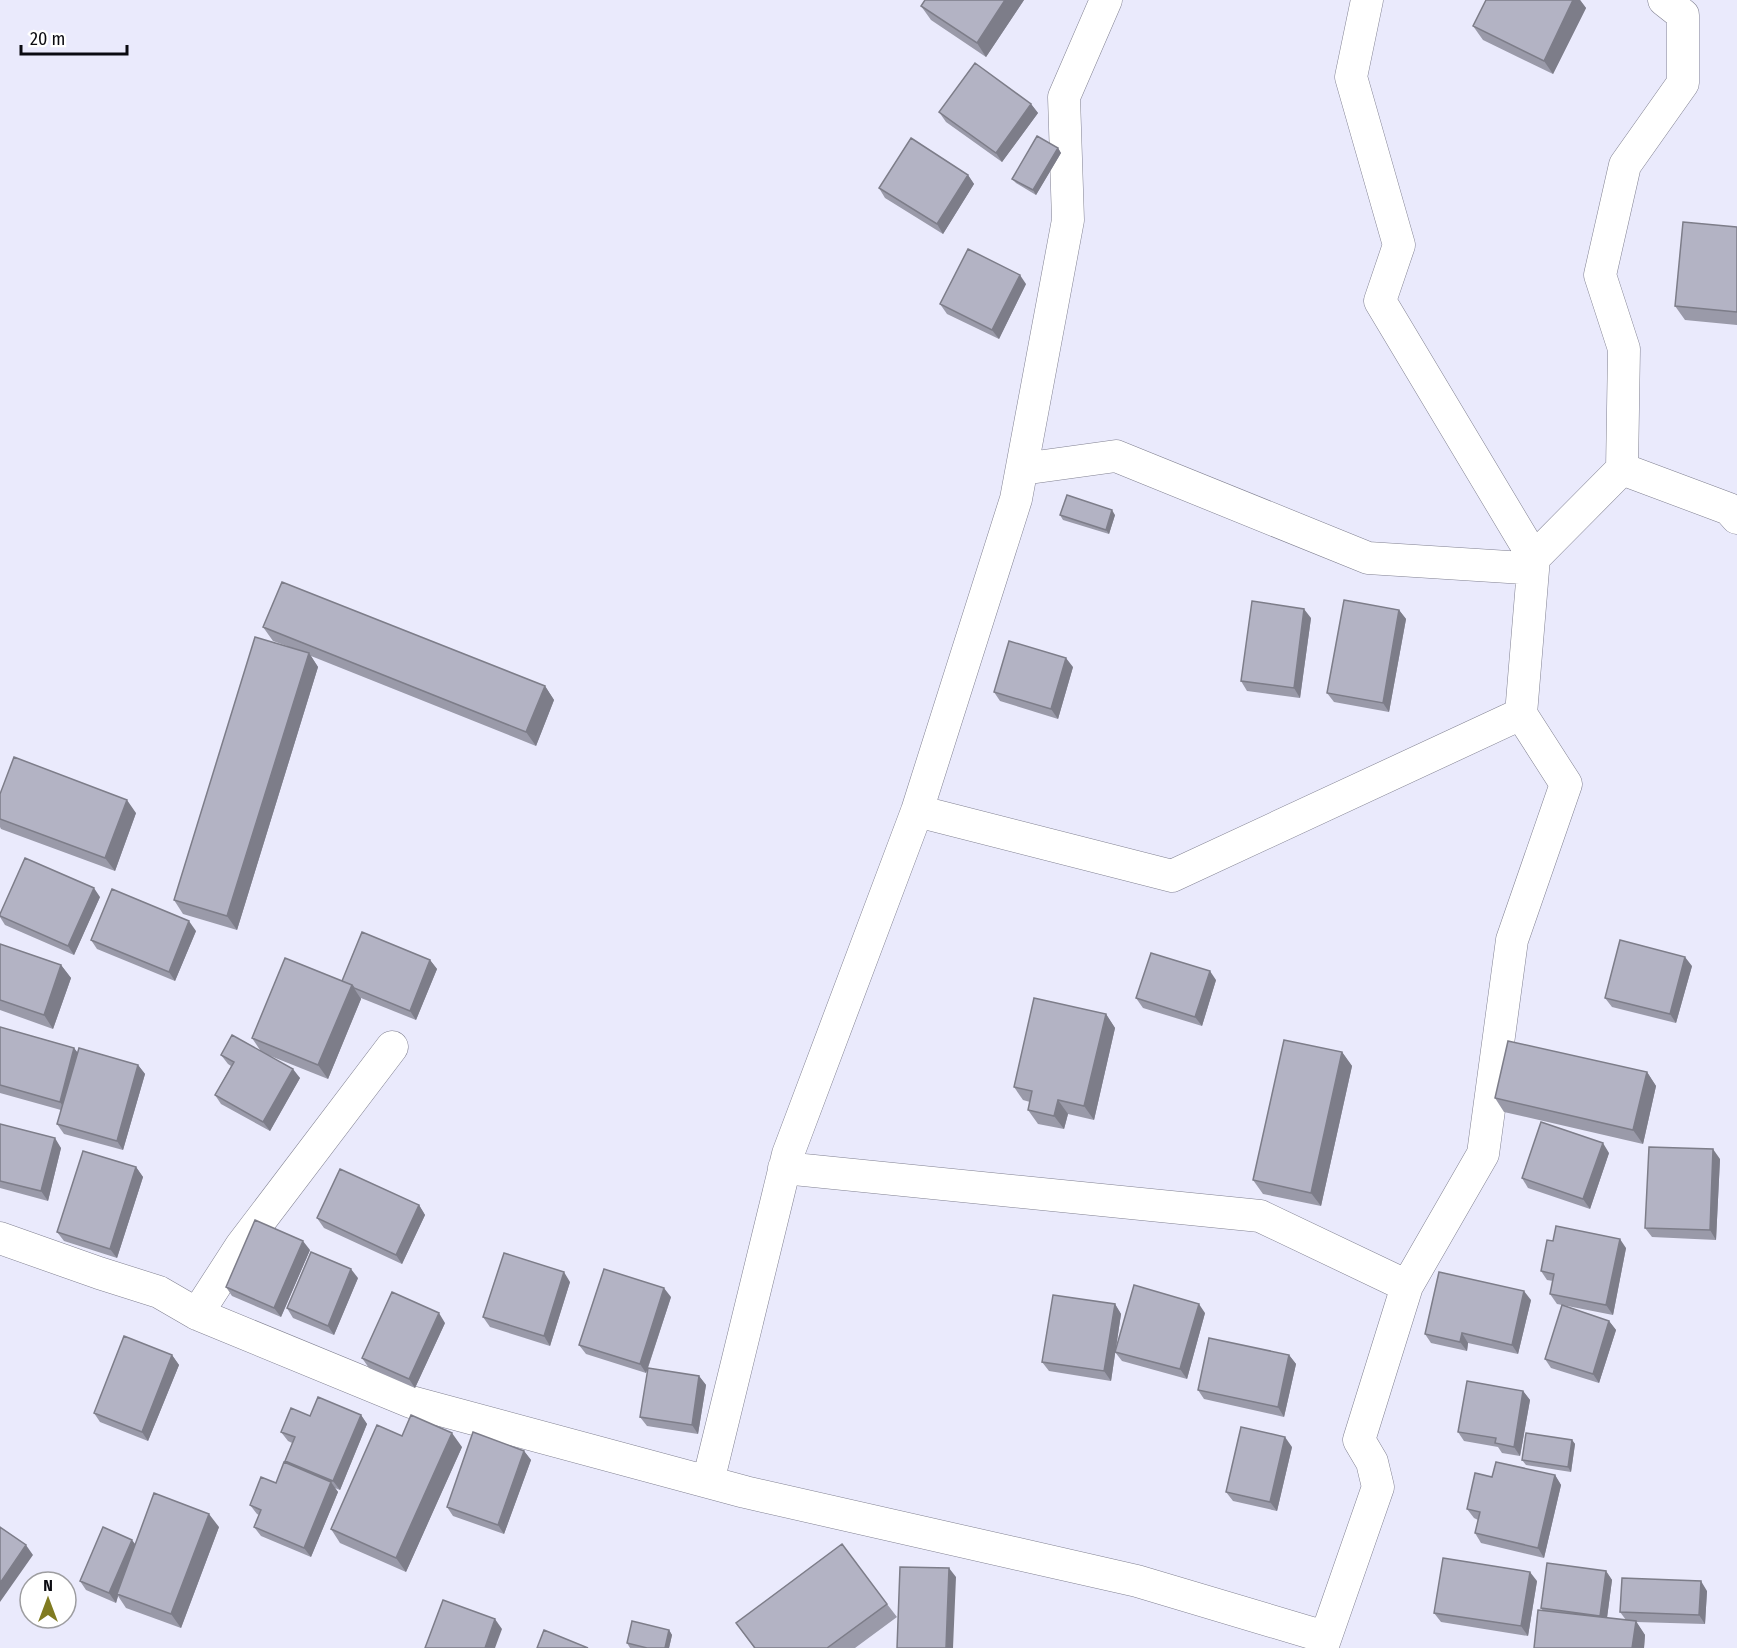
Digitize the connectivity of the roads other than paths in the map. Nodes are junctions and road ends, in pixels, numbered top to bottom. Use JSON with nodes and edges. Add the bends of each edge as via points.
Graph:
{"nodes":[{"id":1,"x":1106,"y":0,"type":"edge"},
{"id":2,"x":1367,"y":0,"type":"edge"},
{"id":3,"x":1664,"y":0,"type":"edge"},
{"id":4,"x":1022,"y":469,"type":"junction"},
{"id":5,"x":1622,"y":469,"type":"junction"},
{"id":6,"x":1737,"y":518,"type":"edge"},
{"id":7,"x":1534,"y":558,"type":"junction"},
{"id":8,"x":1521,"y":714,"type":"junction"},
{"id":9,"x":917,"y":811,"type":"junction"},
{"id":10,"x":392,"y":1047,"type":"dead end"},
{"id":11,"x":784,"y":1168,"type":"junction"},
{"id":12,"x":0,"y":1238,"type":"edge"},
{"id":13,"x":1407,"y":1286,"type":"junction"},
{"id":14,"x":197,"y":1314,"type":"junction"},
{"id":15,"x":708,"y":1482,"type":"junction"},
{"id":16,"x":1323,"y":1642,"type":"edge"}],
"edges":[{"from":1,"to":4,"type":"street","via":[[1064,98],[1068,220]]},
{"from":2,"to":7,"type":"street","via":[[1351,77],[1399,246],[1380,301]]},
{"from":3,"to":5,"type":"street","via":[[1683,15],[1683,83],[1625,165],[1600,275],[1624,348]]},
{"from":4,"to":7,"type":"street","via":[[1116,456],[1368,558],[1524,568]]},
{"from":4,"to":9,"type":"street","via":[[1016,499]]},
{"from":5,"to":6,"type":"street","via":[[1729,509]]},
{"from":5,"to":7,"type":"street"},
{"from":7,"to":8,"type":"street"},
{"from":8,"to":9,"type":"street","via":[[1172,876]]},
{"from":8,"to":13,"type":"street","via":[[1566,784],[1512,940],[1482,1154]]},
{"from":9,"to":11,"type":"street"},
{"from":10,"to":14,"type":"street","via":[[241,1246]]},
{"from":11,"to":13,"type":"street","via":[[1260,1216]]},
{"from":11,"to":15,"type":"street"},
{"from":12,"to":14,"type":"street","via":[[159,1292]]},
{"from":13,"to":16,"type":"street","via":[[1359,1440],[1372,1462],[1378,1487]]},
{"from":14,"to":15,"type":"street","via":[[411,1402]]},
{"from":15,"to":16,"type":"street","via":[[1137,1581]]}]}
